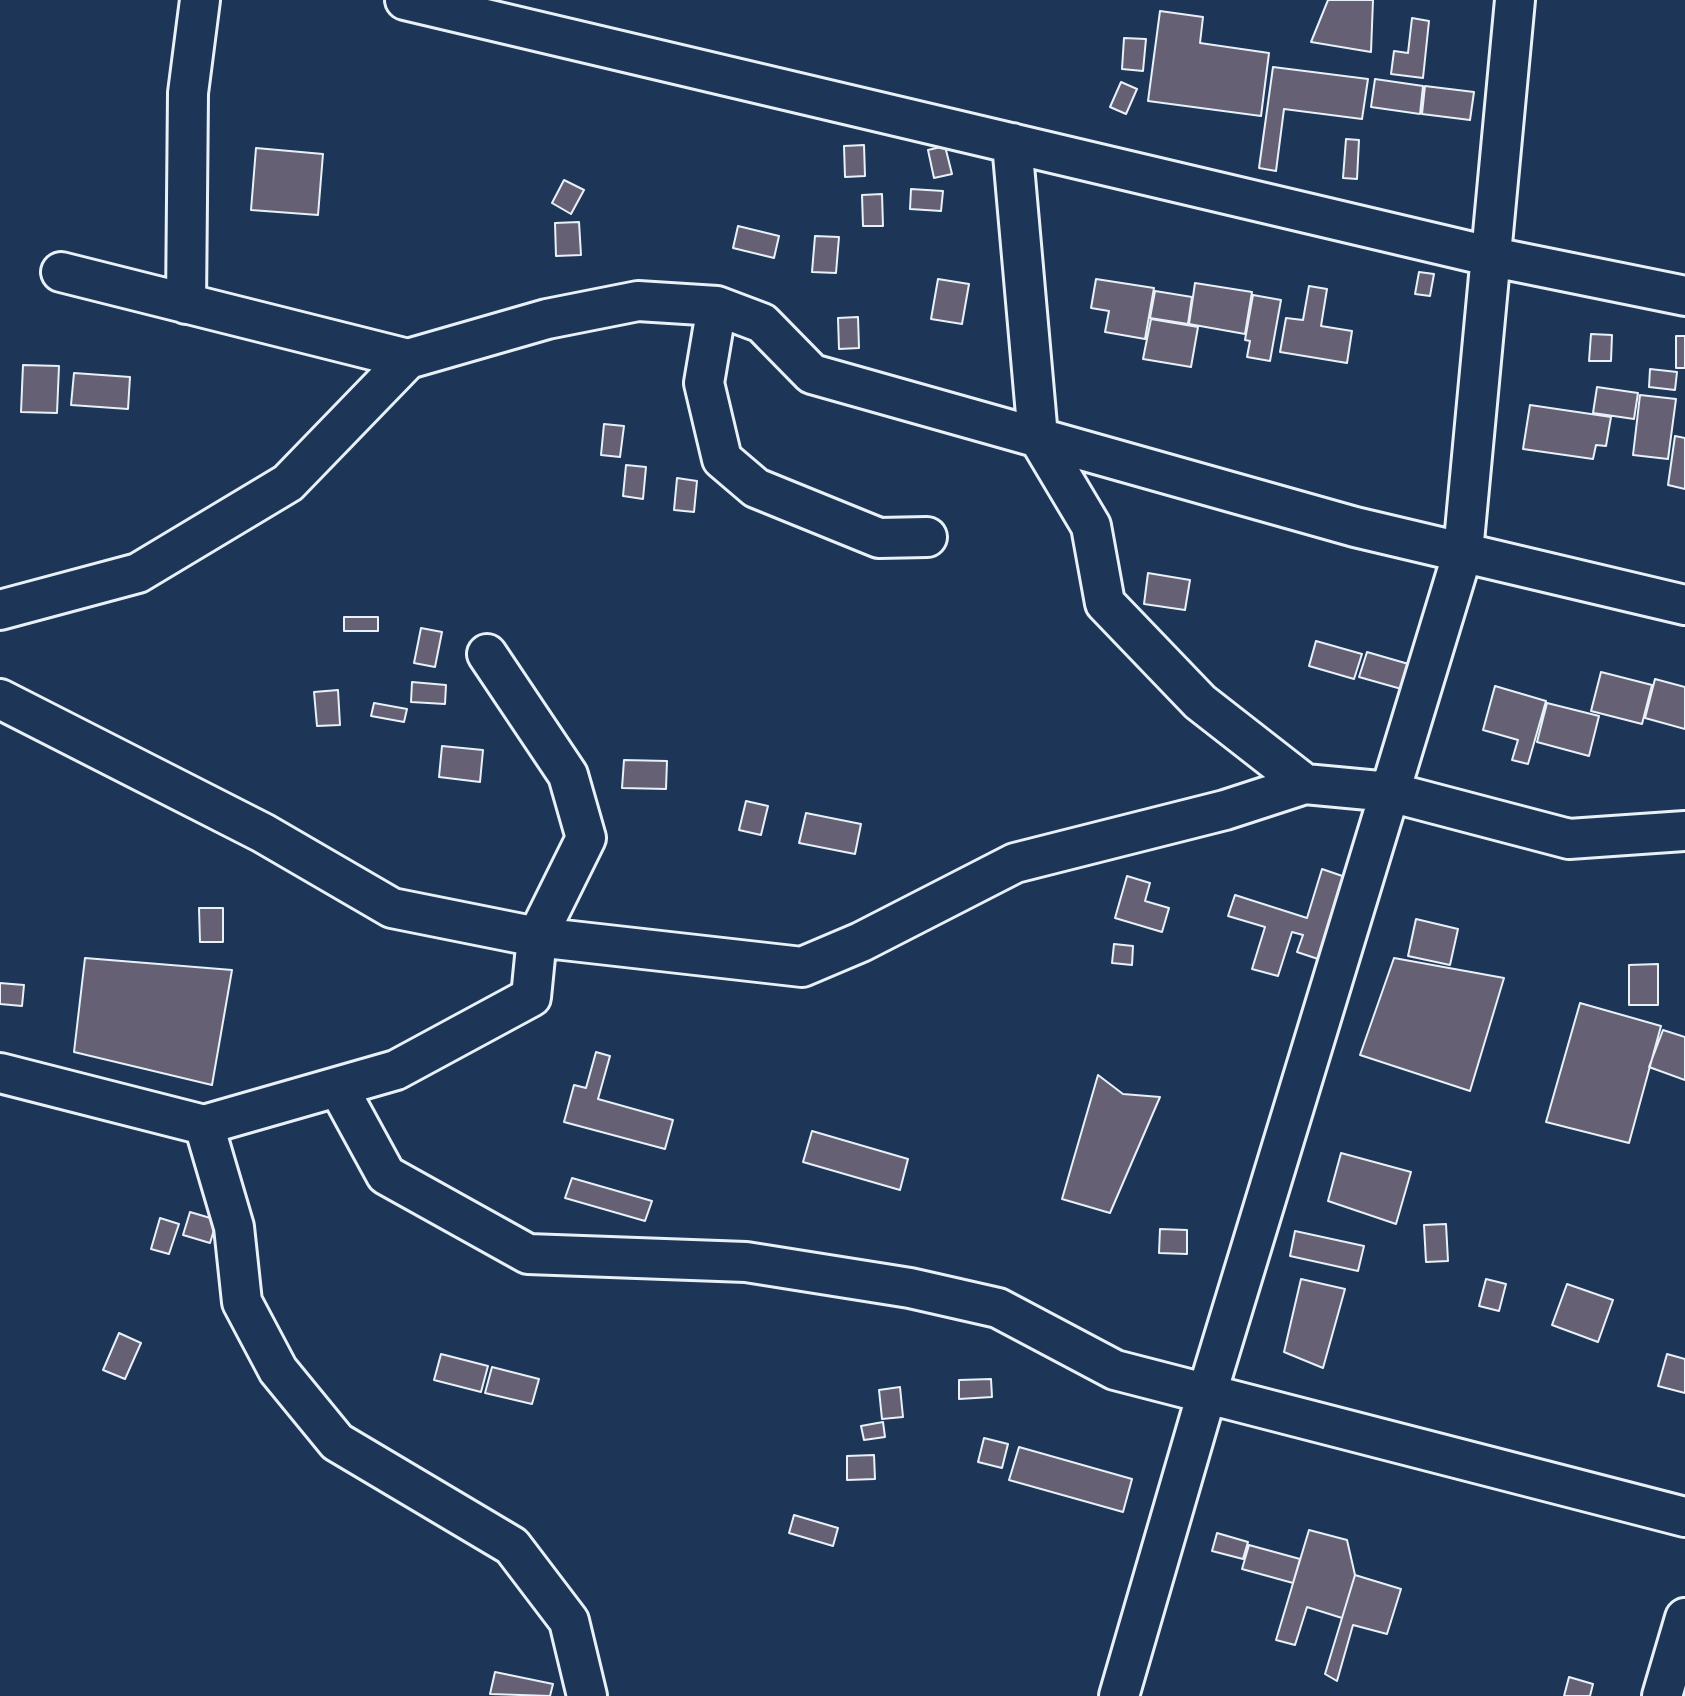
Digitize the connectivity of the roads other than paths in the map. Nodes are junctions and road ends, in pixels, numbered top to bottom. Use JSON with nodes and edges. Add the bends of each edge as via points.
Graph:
{"nodes":[{"id":1,"x":200,"y":0,"type":"edge"},
{"id":2,"x":405,"y":0,"type":"edge"},
{"id":3,"x":1515,"y":0,"type":"edge"},
{"id":4,"x":1012,"y":143,"type":"junction"},
{"id":5,"x":1493,"y":257,"type":"junction"},
{"id":6,"x":61,"y":272,"type":"dead end"},
{"id":7,"x":1685,"y":296,"type":"edge"},
{"id":8,"x":186,"y":304,"type":"junction"},
{"id":9,"x":717,"y":306,"type":"junction"},
{"id":10,"x":408,"y":359,"type":"junction"},
{"id":11,"x":1038,"y":437,"type":"junction"},
{"id":12,"x":927,"y":537,"type":"dead end"},
{"id":13,"x":1463,"y":552,"type":"junction"},
{"id":14,"x":1685,"y":605,"type":"edge"},
{"id":15,"x":0,"y":610,"type":"edge"},
{"id":16,"x":487,"y":654,"type":"dead end"},
{"id":17,"x":0,"y":699,"type":"edge"},
{"id":18,"x":1305,"y":784,"type":"junction"},
{"id":19,"x":1390,"y":792,"type":"junction"},
{"id":20,"x":1685,"y":831,"type":"edge"},
{"id":21,"x":537,"y":937,"type":"junction"},
{"id":22,"x":0,"y":1073,"type":"edge"},
{"id":23,"x":338,"y":1087,"type":"junction"},
{"id":24,"x":204,"y":1125,"type":"junction"},
{"id":25,"x":1207,"y":1393,"type":"junction"},
{"id":26,"x":1685,"y":1517,"type":"edge"},
{"id":27,"x":1685,"y":1618,"type":"edge"},
{"id":28,"x":587,"y":1696,"type":"edge"},
{"id":29,"x":1119,"y":1696,"type":"edge"},
{"id":30,"x":1662,"y":1696,"type":"edge"}],
"edges":[{"from":1,"to":8,"type":"street","via":[[188,93]]},
{"from":2,"to":4,"type":"street"},
{"from":3,"to":5,"type":"street"},
{"from":4,"to":5,"type":"street"},
{"from":4,"to":11,"type":"street"},
{"from":5,"to":7,"type":"street"},
{"from":5,"to":13,"type":"street"},
{"from":6,"to":8,"type":"street"},
{"from":8,"to":10,"type":"street"},
{"from":9,"to":10,"type":"street","via":[[638,301],[547,319]]},
{"from":9,"to":11,"type":"street","via":[[762,323],[812,374]]},
{"from":9,"to":12,"type":"street","via":[[704,383],[722,459],[756,488],[879,538]]},
{"from":10,"to":15,"type":"street","via":[[288,483],[138,573]]},
{"from":11,"to":13,"type":"street","via":[[1355,527]]},
{"from":11,"to":18,"type":"street","via":[[1091,526],[1105,603],[1200,702]]},
{"from":13,"to":14,"type":"street"},
{"from":13,"to":19,"type":"street"},
{"from":16,"to":21,"type":"street","via":[[568,775],[586,838]]},
{"from":17,"to":21,"type":"street","via":[[263,833],[392,908]]},
{"from":18,"to":19,"type":"street"},
{"from":18,"to":21,"type":"street","via":[[1225,810],[1015,863],[802,967]]},
{"from":19,"to":20,"type":"street","via":[[1569,839]]},
{"from":19,"to":25,"type":"street"},
{"from":21,"to":23,"type":"street","via":[[531,997],[396,1070]]},
{"from":22,"to":24,"type":"street"},
{"from":23,"to":24,"type":"street"},
{"from":23,"to":25,"type":"street","via":[[386,1175],[528,1254],[746,1262],[910,1288],[998,1308],[1115,1370]]},
{"from":24,"to":28,"type":"street","via":[[234,1227],[242,1302],[278,1370],[337,1442],[512,1546],[569,1621]]},
{"from":25,"to":26,"type":"street"},
{"from":25,"to":29,"type":"street"},
{"from":27,"to":30,"type":"street"}]}
